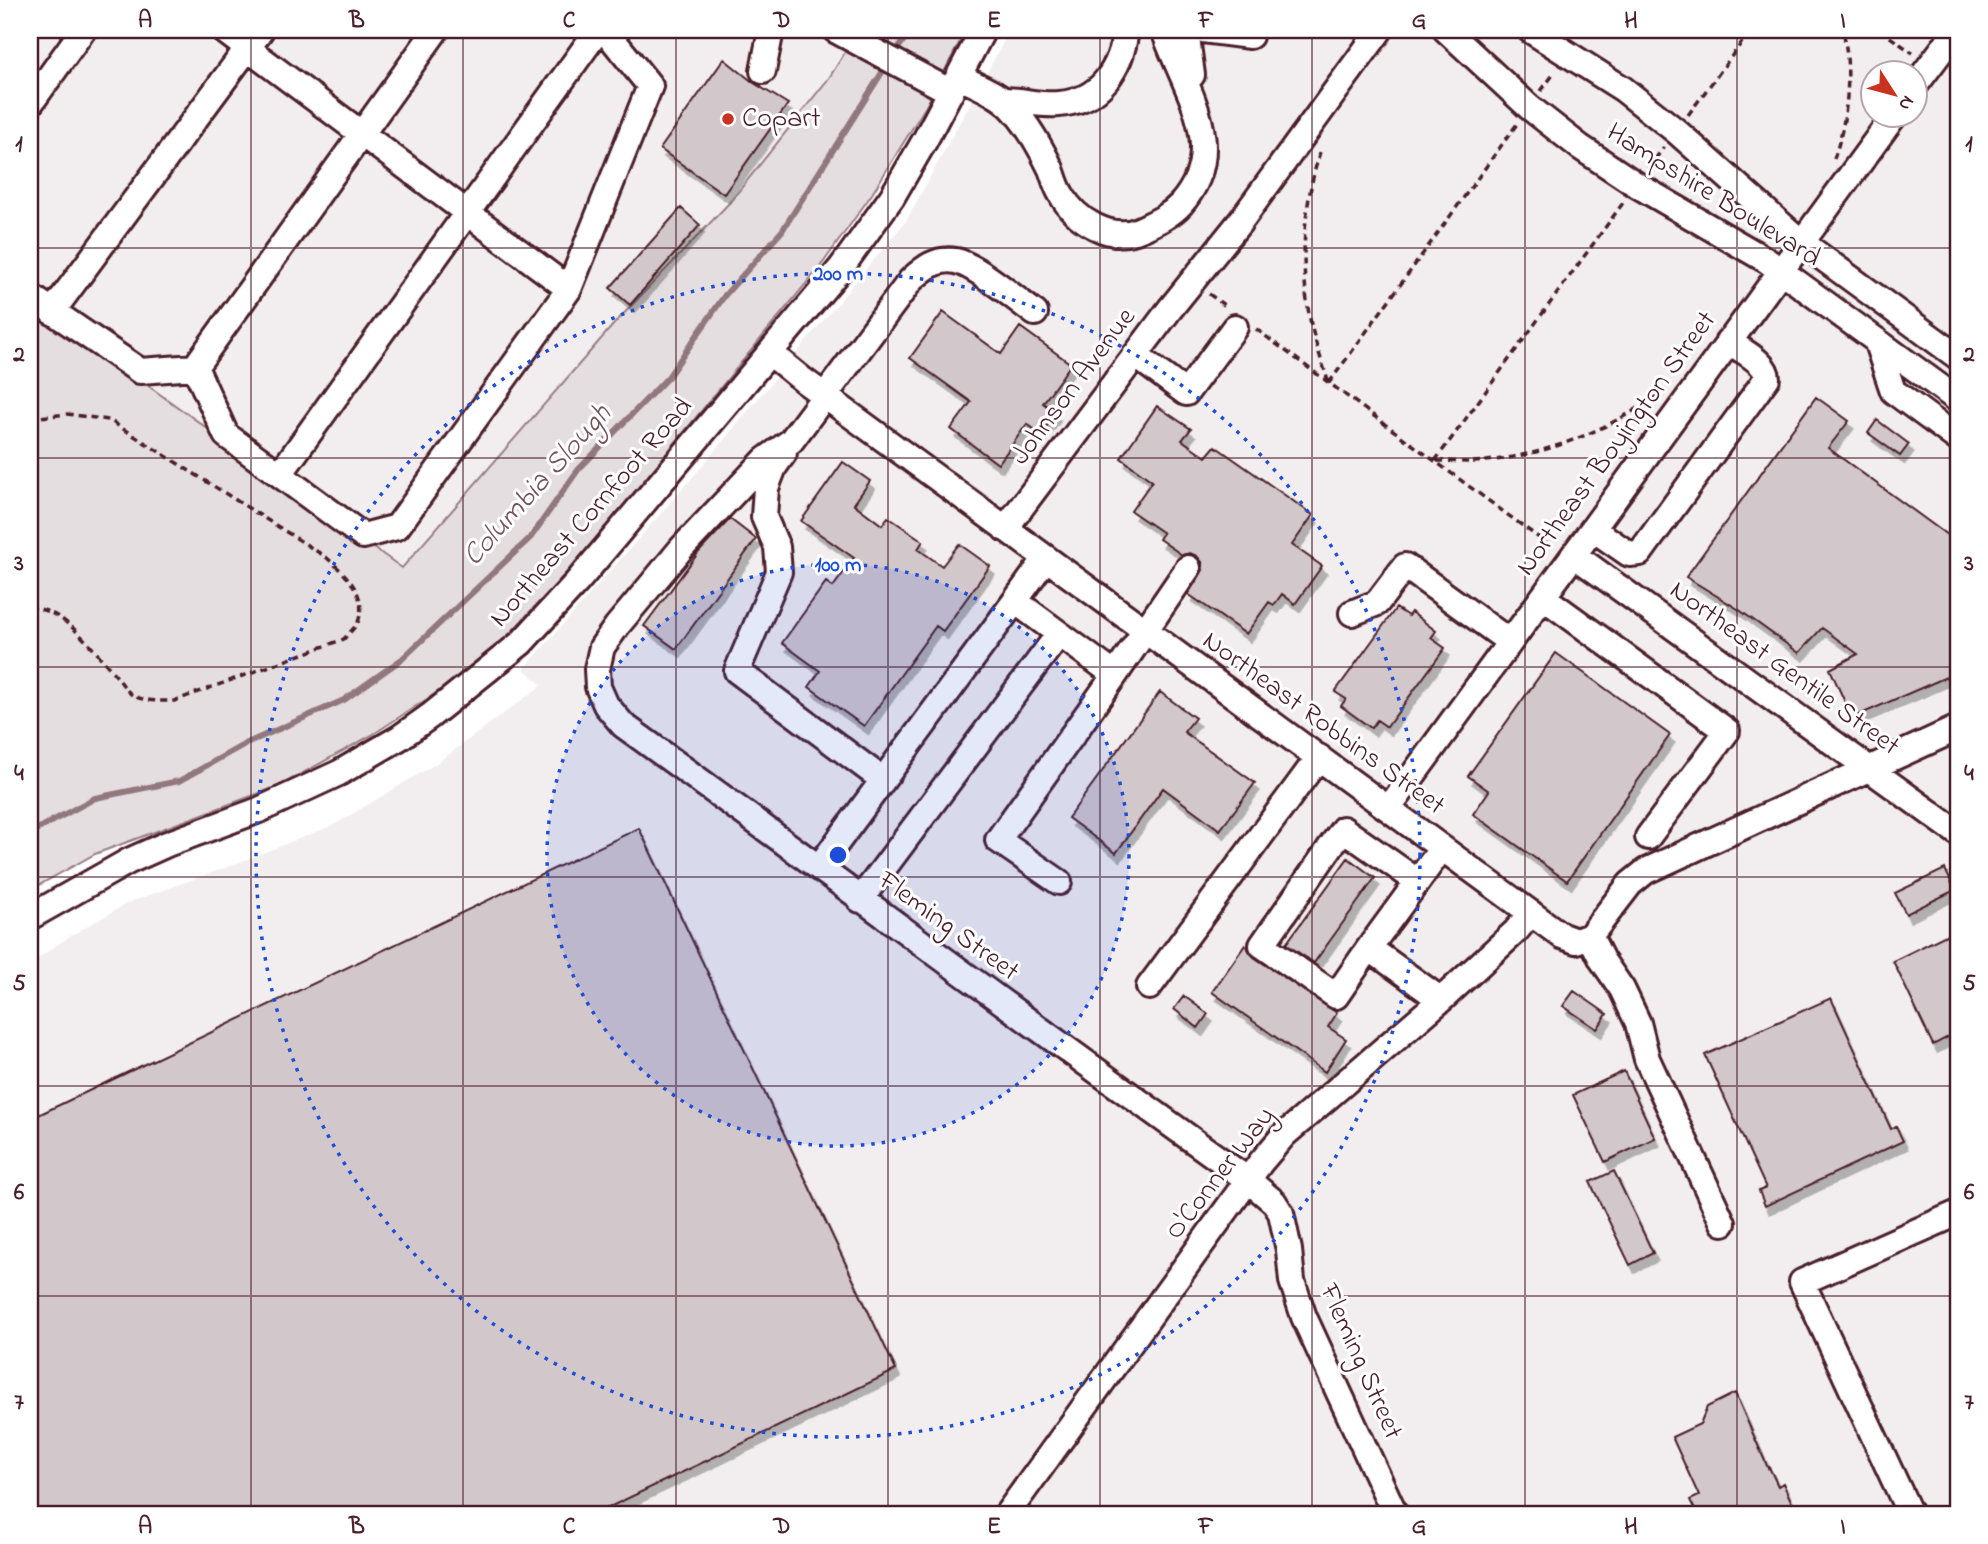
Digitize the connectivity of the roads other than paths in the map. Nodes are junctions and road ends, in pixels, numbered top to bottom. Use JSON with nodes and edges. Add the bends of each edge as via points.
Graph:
{"nodes":[{"id":1,"x":83,"y":30,"type":"edge"},
{"id":2,"x":223,"y":30,"type":"edge"},
{"id":3,"x":436,"y":30,"type":"edge"},
{"id":4,"x":599,"y":30,"type":"edge"},
{"id":5,"x":771,"y":30,"type":"edge"},
{"id":6,"x":983,"y":30,"type":"edge"},
{"id":7,"x":1126,"y":30,"type":"edge"},
{"id":8,"x":1164,"y":30,"type":"edge"},
{"id":9,"x":1186,"y":30,"type":"edge"},
{"id":10,"x":1203,"y":30,"type":"edge"},
{"id":11,"x":1380,"y":30,"type":"edge"},
{"id":12,"x":1446,"y":30,"type":"edge"},
{"id":13,"x":1530,"y":30,"type":"edge"},
{"id":14,"x":1957,"y":30,"type":"edge"},
{"id":15,"x":842,"y":33,"type":"edge"},
{"id":16,"x":1250,"y":36,"type":"dead end"},
{"id":17,"x":254,"y":39,"type":"edge"},
{"id":18,"x":1928,"y":68,"type":"edge"},
{"id":19,"x":763,"y":71,"type":"dead end"},
{"id":20,"x":955,"y":85,"type":"junction"},
{"id":21,"x":1004,"y":100,"type":"junction"},
{"id":22,"x":30,"y":104,"type":"edge"},
{"id":23,"x":1199,"y":117,"type":"junction"},
{"id":24,"x":1884,"y":130,"type":"edge"},
{"id":25,"x":361,"y":134,"type":"junction"},
{"id":26,"x":467,"y":213,"type":"junction"},
{"id":27,"x":1801,"y":242,"type":"junction"},
{"id":28,"x":1780,"y":270,"type":"junction"},
{"id":29,"x":569,"y":289,"type":"junction"},
{"id":30,"x":30,"y":296,"type":"edge"},
{"id":31,"x":52,"y":312,"type":"junction"},
{"id":32,"x":1035,"y":313,"type":"dead end"},
{"id":33,"x":1238,"y":320,"type":"road end"},
{"id":34,"x":1876,"y":340,"type":"junction"},
{"id":35,"x":1728,"y":341,"type":"junction"},
{"id":36,"x":770,"y":353,"type":"junction"},
{"id":37,"x":1135,"y":355,"type":"junction"},
{"id":38,"x":1958,"y":357,"type":"edge"},
{"id":39,"x":195,"y":367,"type":"junction"},
{"id":40,"x":824,"y":396,"type":"junction"},
{"id":41,"x":1958,"y":400,"type":"edge"},
{"id":42,"x":1958,"y":439,"type":"edge"},
{"id":43,"x":792,"y":441,"type":"junction"},
{"id":44,"x":280,"y":474,"type":"junction"},
{"id":45,"x":1005,"y":529,"type":"junction"},
{"id":46,"x":1593,"y":529,"type":"junction"},
{"id":47,"x":1046,"y":558,"type":"junction"},
{"id":48,"x":1572,"y":558,"type":"junction"},
{"id":49,"x":1188,"y":568,"type":"dead end"},
{"id":50,"x":1543,"y":597,"type":"junction"},
{"id":51,"x":1014,"y":601,"type":"junction"},
{"id":52,"x":1352,"y":613,"type":"dead end"},
{"id":53,"x":1146,"y":631,"type":"junction"},
{"id":54,"x":1059,"y":634,"type":"junction"},
{"id":55,"x":1510,"y":642,"type":"junction"},
{"id":56,"x":1115,"y":674,"type":"junction"},
{"id":57,"x":1958,"y":728,"type":"edge"},
{"id":58,"x":1319,"y":757,"type":"junction"},
{"id":59,"x":1872,"y":769,"type":"junction"},
{"id":60,"x":883,"y":780,"type":"junction"},
{"id":61,"x":1389,"y":808,"type":"junction"},
{"id":62,"x":1958,"y":832,"type":"edge"},
{"id":63,"x":1648,"y":836,"type":"dead end"},
{"id":64,"x":1442,"y":848,"type":"junction"},
{"id":65,"x":819,"y":867,"type":"junction"},
{"id":66,"x":1417,"y":881,"type":"junction"},
{"id":67,"x":1059,"y":882,"type":"dead end"},
{"id":68,"x":860,"y":900,"type":"junction"},
{"id":69,"x":1531,"y":913,"type":"junction"},
{"id":70,"x":30,"y":918,"type":"edge"},
{"id":71,"x":1590,"y":936,"type":"junction"},
{"id":72,"x":1369,"y":948,"type":"junction"},
{"id":73,"x":1149,"y":987,"type":"dead end"},
{"id":74,"x":1441,"y":1000,"type":"junction"},
{"id":75,"x":1248,"y":1180,"type":"junction"},
{"id":76,"x":1958,"y":1213,"type":"edge"},
{"id":77,"x":1723,"y":1223,"type":"dead end"},
{"id":78,"x":1007,"y":1514,"type":"edge"},
{"id":79,"x":1395,"y":1514,"type":"edge"},
{"id":80,"x":1910,"y":1514,"type":"edge"}],
"edges":[{"from":1,"to":22,"type":"street"},
{"from":2,"to":17,"type":"street"},
{"from":3,"to":25,"type":"street"},
{"from":4,"to":26,"type":"street"},
{"from":4,"to":29,"type":"street","via":[[613,40],[650,86]]},
{"from":5,"to":19,"type":"street"},
{"from":6,"to":20,"type":"street","name":"Northeast Cornfoot Road"},
{"from":7,"to":21,"type":"street","via":[[1119,62],[1105,82],[1085,97],[1059,104]]},
{"from":8,"to":23,"type":"street"},
{"from":9,"to":23,"type":"street"},
{"from":10,"to":16,"type":"street"},
{"from":11,"to":37,"type":"street","name":"Johnson Avenue","via":[[1198,286]]},
{"from":12,"to":28,"type":"street","name":"Hampshire Boulevard","via":[[1580,147]]},
{"from":13,"to":27,"type":"street","name":"Hampshire Boulevard","via":[[1623,89]]},
{"from":14,"to":18,"type":"street"},
{"from":15,"to":20,"type":"street","via":[[925,78]]},
{"from":17,"to":25,"type":"street"},
{"from":17,"to":31,"type":"street"},
{"from":20,"to":21,"type":"street"},
{"from":20,"to":36,"type":"street","name":"Northeast Cornfoot Road","via":[[867,233]]},
{"from":21,"to":23,"type":"street","via":[[1032,132],[1073,211],[1093,226],[1112,232],[1133,233],[1164,219],[1196,184],[1205,152]]},
{"from":24,"to":27,"type":"street","name":"Northeast Boyington Street"},
{"from":25,"to":26,"type":"street"},
{"from":25,"to":39,"type":"street"},
{"from":26,"to":29,"type":"street"},
{"from":26,"to":44,"type":"street"},
{"from":27,"to":28,"type":"street","name":"Northeast Boyington Street"},
{"from":27,"to":38,"type":"street","name":"Hampshire Boulevard"},
{"from":28,"to":34,"type":"street","name":"Hampshire Boulevard"},
{"from":28,"to":35,"type":"street","name":"Northeast Boyington Street"},
{"from":29,"to":44,"type":"street","via":[[397,527],[363,536]]},
{"from":30,"to":31,"type":"street"},
{"from":31,"to":39,"type":"street","via":[[140,371]]},
{"from":32,"to":40,"type":"street","name":"Fleming Street","via":[[956,260],[927,265]]},
{"from":33,"to":37,"type":"street","via":[[1186,393]]},
{"from":34,"to":41,"type":"street","name":"Hampshire Boulevard"},
{"from":34,"to":42,"type":"street","via":[[1893,391]]},
{"from":35,"to":46,"type":"street","name":"Northeast Boyington Street"},
{"from":35,"to":46,"type":"street","via":[[1762,365],[1767,378],[1640,554],[1629,554]]},
{"from":36,"to":40,"type":"street","name":"Northeast Robbins Street"},
{"from":36,"to":70,"type":"street","name":"Northeast Cornfoot Road","via":[[553,610],[471,685],[399,738],[339,773],[130,861]]},
{"from":37,"to":45,"type":"street","name":"Johnson Avenue"},
{"from":39,"to":44,"type":"street","via":[[226,435]]},
{"from":40,"to":43,"type":"street","name":"Fleming Street"},
{"from":40,"to":45,"type":"street","name":"Northeast Robbins Street"},
{"from":43,"to":60,"type":"street","via":[[766,488],[764,517],[777,547],[779,572],[737,671]]},
{"from":43,"to":65,"type":"street","name":"Fleming Street","via":[[765,460],[617,626],[602,647],[598,687],[623,725]]},
{"from":45,"to":47,"type":"street","name":"Northeast Robbins Street"},
{"from":46,"to":48,"type":"street","name":"Northeast Boyington Street"},
{"from":47,"to":51,"type":"street"},
{"from":47,"to":53,"type":"street","name":"Northeast Robbins Street"},
{"from":48,"to":50,"type":"street","name":"Northeast Boyington Street"},
{"from":48,"to":59,"type":"street","name":"Northeast Gentile Street"},
{"from":49,"to":53,"type":"street"},
{"from":50,"to":55,"type":"street","name":"Northeast Boyington Street"},
{"from":50,"to":63,"type":"street","via":[[1727,731]]},
{"from":51,"to":54,"type":"street"},
{"from":51,"to":60,"type":"street"},
{"from":52,"to":55,"type":"street","via":[[1377,603],[1405,565]]},
{"from":53,"to":56,"type":"street"},
{"from":53,"to":58,"type":"street","name":"Northeast Robbins Street"},
{"from":54,"to":56,"type":"street"},
{"from":54,"to":68,"type":"street"},
{"from":55,"to":61,"type":"street","name":"Northeast Boyington Street"},
{"from":56,"to":67,"type":"street","via":[[998,840]]},
{"from":57,"to":59,"type":"street"},
{"from":58,"to":61,"type":"street","name":"Northeast Robbins Street"},
{"from":58,"to":73,"type":"street"},
{"from":59,"to":62,"type":"street","name":"Northeast Gentile Street"},
{"from":59,"to":71,"type":"street","via":[[1646,871],[1630,884]]},
{"from":60,"to":65,"type":"street"},
{"from":61,"to":64,"type":"street","name":"Northeast Robbins Street"},
{"from":64,"to":66,"type":"street"},
{"from":64,"to":69,"type":"street","name":"Northeast Robbins Street"},
{"from":65,"to":68,"type":"street","name":"Fleming Street"},
{"from":66,"to":72,"type":"street"},
{"from":66,"to":72,"type":"street","via":[[1343,830],[1262,945],[1336,996]]},
{"from":68,"to":75,"type":"street","name":"Fleming Street"},
{"from":69,"to":71,"type":"street","name":"Northeast Robbins Street","via":[[1562,936],[1576,941]]},
{"from":69,"to":74,"type":"street","name":"O'Conner Way"},
{"from":71,"to":77,"type":"street","via":[[1638,1023],[1647,1059]]},
{"from":72,"to":74,"type":"street"},
{"from":74,"to":75,"type":"street","name":"O'Conner Way","via":[[1284,1135]]},
{"from":75,"to":78,"type":"street","name":"O'Conner Way"},
{"from":75,"to":79,"type":"street","name":"Fleming Street","via":[[1281,1213],[1292,1281],[1304,1317]]},
{"from":76,"to":80,"type":"street","via":[[1802,1282]]}]}
